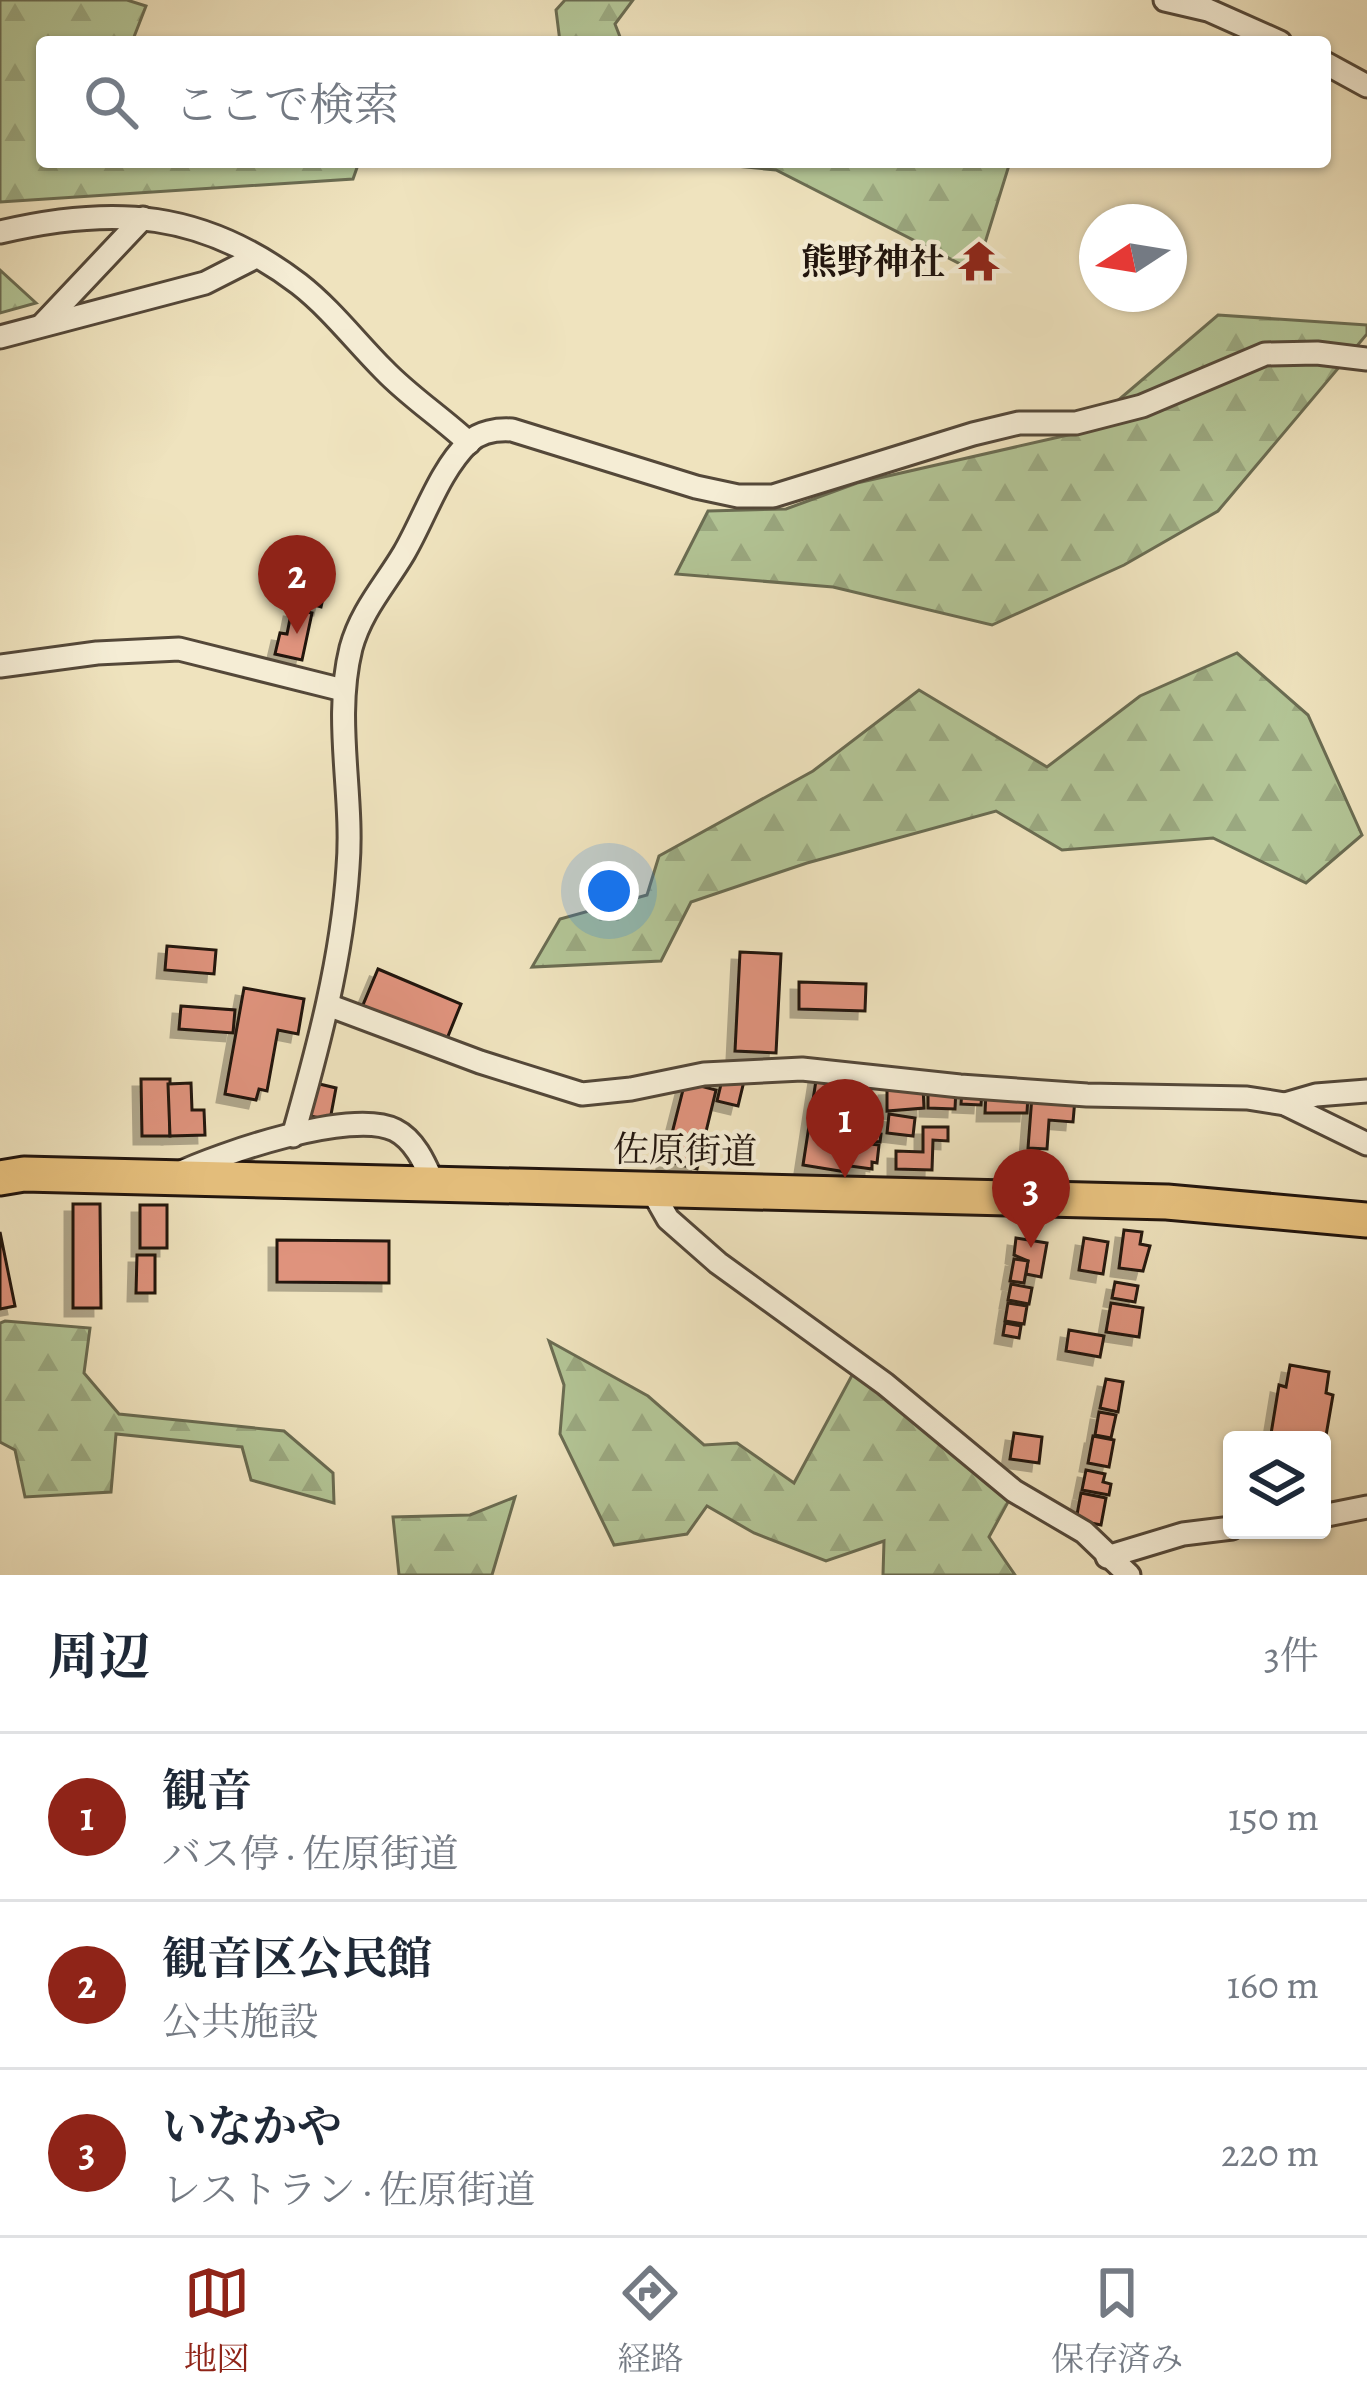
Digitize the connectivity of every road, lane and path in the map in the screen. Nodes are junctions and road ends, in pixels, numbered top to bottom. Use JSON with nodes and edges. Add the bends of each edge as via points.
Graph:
{"nodes":[{"id":1,"x":1165,"y":0,"type":"edge"},
{"id":2,"x":1266,"y":36,"type":"edge"},
{"id":3,"x":1331,"y":65,"type":"edge"},
{"id":4,"x":1367,"y":86,"type":"edge"},
{"id":5,"x":142,"y":218,"type":"junction"},
{"id":6,"x":0,"y":232,"type":"edge"},
{"id":7,"x":256,"y":257,"type":"junction"},
{"id":8,"x":42,"y":325,"type":"junction"},
{"id":9,"x":0,"y":337,"type":"edge"},
{"id":10,"x":1367,"y":359,"type":"edge"},
{"id":11,"x":469,"y":443,"type":"junction"},
{"id":12,"x":0,"y":666,"type":"edge"},
{"id":13,"x":343,"y":690,"type":"junction"},
{"id":14,"x":328,"y":1005,"type":"junction"},
{"id":15,"x":1367,"y":1091,"type":"edge"},
{"id":16,"x":1285,"y":1104,"type":"junction"},
{"id":17,"x":292,"y":1136,"type":"junction"},
{"id":18,"x":1367,"y":1144,"type":"edge"},
{"id":19,"x":171,"y":1177,"type":"junction"},
{"id":20,"x":0,"y":1178,"type":"edge"},
{"id":21,"x":433,"y":1182,"type":"junction"},
{"id":22,"x":651,"y":1189,"type":"junction"},
{"id":23,"x":1367,"y":1220,"type":"edge"},
{"id":24,"x":1367,"y":1507,"type":"edge"},
{"id":25,"x":1331,"y":1514,"type":"edge"},
{"id":26,"x":1223,"y":1529,"type":"edge"},
{"id":27,"x":1104,"y":1566,"type":"edge"},
{"id":28,"x":1129,"y":1575,"type":"edge"}],
"edges":[{"from":1,"to":2,"type":"street"},
{"from":3,"to":4,"type":"street"},
{"from":5,"to":6,"type":"street","via":[[84,217]]},
{"from":5,"to":7,"type":"street","via":[[184,224]]},
{"from":5,"to":8,"type":"street"},
{"from":7,"to":8,"type":"street","via":[[205,283]]},
{"from":7,"to":11,"type":"street","via":[[300,285]]},
{"from":8,"to":9,"type":"street"},
{"from":10,"to":11,"type":"street","via":[[1265,354],[1142,406],[973,434],[773,496],[696,487],[512,430]]},
{"from":11,"to":13,"type":"street","via":[[362,615]]},
{"from":12,"to":13,"type":"street","via":[[179,649]]},
{"from":13,"to":14,"type":"street","via":[[349,862]]},
{"from":14,"to":16,"type":"street","via":[[582,1094],[704,1074],[802,1069]]},
{"from":14,"to":17,"type":"street"},
{"from":15,"to":16,"type":"street"},
{"from":16,"to":18,"type":"street"},
{"from":17,"to":19,"type":"street","via":[[223,1153]]},
{"from":17,"to":21,"type":"street","via":[[362,1123],[396,1130],[422,1156]]},
{"from":19,"to":20,"type":"highway","name":"佐原街道"},
{"from":19,"to":21,"type":"highway","name":"佐原街道"},
{"from":21,"to":22,"type":"highway","name":"佐原街道"},
{"from":22,"to":23,"type":"highway","name":"佐原街道","via":[[1166,1202]]},
{"from":22,"to":27,"type":"street","via":[[668,1219],[718,1264],[885,1384],[1014,1491],[1084,1532]]},
{"from":24,"to":25,"type":"street"},
{"from":26,"to":27,"type":"street","via":[[1183,1534]]},
{"from":27,"to":28,"type":"street"}]}
